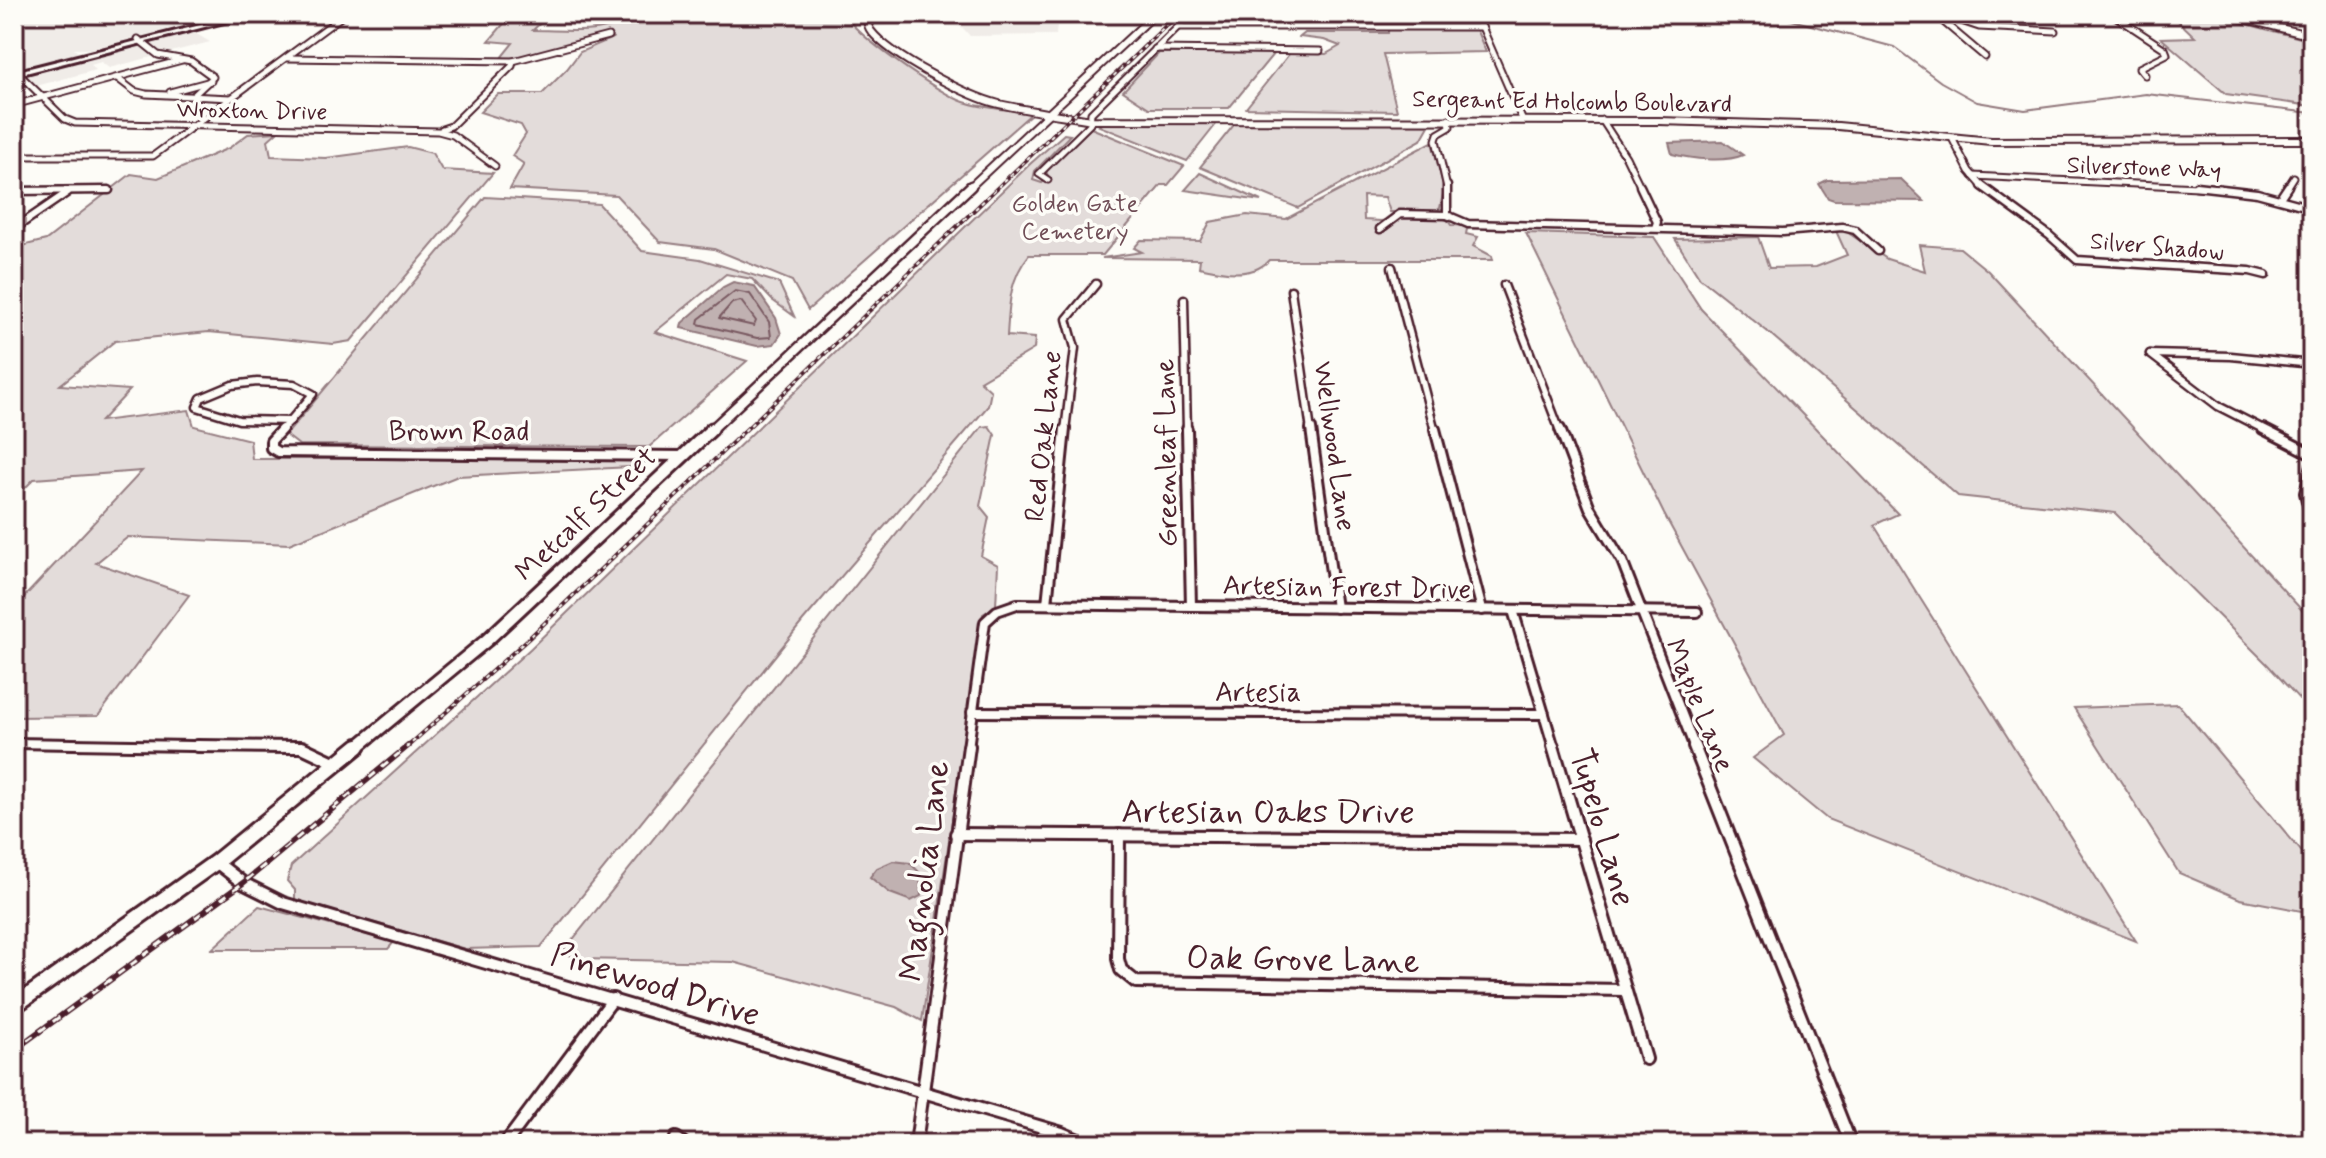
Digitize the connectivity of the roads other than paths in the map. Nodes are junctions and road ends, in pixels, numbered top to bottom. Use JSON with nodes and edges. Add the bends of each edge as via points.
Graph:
{"nodes":[{"id":1,"x":252,"y":14,"type":"edge"},
{"id":2,"x":345,"y":14,"type":"edge"},
{"id":3,"x":866,"y":14,"type":"edge"},
{"id":4,"x":1155,"y":14,"type":"edge"},
{"id":5,"x":1191,"y":14,"type":"edge"},
{"id":6,"x":1472,"y":14,"type":"edge"},
{"id":7,"x":1937,"y":14,"type":"edge"},
{"id":8,"x":2112,"y":14,"type":"edge"},
{"id":9,"x":2226,"y":14,"type":"edge"},
{"id":10,"x":2298,"y":14,"type":"edge"},
{"id":11,"x":242,"y":15,"type":"edge"},
{"id":12,"x":2310,"y":17,"type":"edge"},
{"id":13,"x":1179,"y":27,"type":"junction"},
{"id":14,"x":1482,"y":27,"type":"junction"},
{"id":15,"x":2055,"y":31,"type":"dead end"},
{"id":16,"x":608,"y":36,"type":"dead end"},
{"id":17,"x":2312,"y":36,"type":"edge"},
{"id":18,"x":139,"y":41,"type":"junction"},
{"id":19,"x":1155,"y":49,"type":"junction"},
{"id":20,"x":1320,"y":51,"type":"dead end"},
{"id":21,"x":1985,"y":57,"type":"dead end"},
{"id":22,"x":286,"y":58,"type":"junction"},
{"id":23,"x":182,"y":60,"type":"junction"},
{"id":24,"x":513,"y":61,"type":"junction"},
{"id":25,"x":15,"y":72,"type":"edge"},
{"id":26,"x":2145,"y":75,"type":"dead end"},
{"id":27,"x":117,"y":78,"type":"junction"},
{"id":28,"x":212,"y":81,"type":"junction"},
{"id":29,"x":162,"y":95,"type":"junction"},
{"id":30,"x":194,"y":95,"type":"junction"},
{"id":31,"x":43,"y":97,"type":"junction"},
{"id":32,"x":232,"y":98,"type":"junction"},
{"id":33,"x":14,"y":105,"type":"edge"},
{"id":34,"x":1050,"y":113,"type":"junction"},
{"id":35,"x":1449,"y":119,"type":"junction"},
{"id":36,"x":1522,"y":119,"type":"junction"},
{"id":37,"x":1091,"y":120,"type":"junction"},
{"id":38,"x":1602,"y":120,"type":"junction"},
{"id":39,"x":192,"y":128,"type":"junction"},
{"id":40,"x":438,"y":131,"type":"junction"},
{"id":41,"x":1952,"y":138,"type":"junction"},
{"id":42,"x":2312,"y":140,"type":"edge"},
{"id":43,"x":14,"y":156,"type":"edge"},
{"id":44,"x":495,"y":166,"type":"dead end"},
{"id":45,"x":1973,"y":176,"type":"junction"},
{"id":46,"x":2294,"y":177,"type":"dead end"},
{"id":47,"x":1048,"y":180,"type":"dead end"},
{"id":48,"x":109,"y":190,"type":"dead end"},
{"id":49,"x":14,"y":191,"type":"edge"},
{"id":50,"x":69,"y":191,"type":"junction"},
{"id":51,"x":2280,"y":198,"type":"junction"},
{"id":52,"x":2312,"y":208,"type":"edge"},
{"id":53,"x":1447,"y":215,"type":"junction"},
{"id":54,"x":1655,"y":228,"type":"junction"},
{"id":55,"x":14,"y":229,"type":"edge"},
{"id":56,"x":1380,"y":229,"type":"dead end"},
{"id":57,"x":1878,"y":251,"type":"dead end"},
{"id":58,"x":1392,"y":267,"type":"dead end"},
{"id":59,"x":2266,"y":275,"type":"dead end"},
{"id":60,"x":1096,"y":284,"type":"dead end"},
{"id":61,"x":1504,"y":285,"type":"dead end"},
{"id":62,"x":1291,"y":290,"type":"dead end"},
{"id":63,"x":1184,"y":299,"type":"dead end"},
{"id":64,"x":2312,"y":364,"type":"edge"},
{"id":65,"x":290,"y":421,"type":"junction"},
{"id":66,"x":2312,"y":454,"type":"edge"},
{"id":67,"x":683,"y":456,"type":"junction"},
{"id":68,"x":2312,"y":465,"type":"edge"},
{"id":69,"x":2312,"y":521,"type":"edge"},
{"id":70,"x":1047,"y":604,"type":"junction"},
{"id":71,"x":1191,"y":606,"type":"junction"},
{"id":72,"x":1336,"y":608,"type":"junction"},
{"id":73,"x":1482,"y":610,"type":"junction"},
{"id":74,"x":1513,"y":610,"type":"junction"},
{"id":75,"x":997,"y":611,"type":"joint"},
{"id":76,"x":1641,"y":611,"type":"junction"},
{"id":77,"x":1697,"y":612,"type":"dead end"},
{"id":78,"x":972,"y":712,"type":"junction"},
{"id":79,"x":1544,"y":714,"type":"junction"},
{"id":80,"x":14,"y":743,"type":"edge"},
{"id":81,"x":339,"y":764,"type":"junction"},
{"id":82,"x":956,"y":834,"type":"junction"},
{"id":83,"x":1119,"y":835,"type":"junction"},
{"id":84,"x":1581,"y":839,"type":"junction"},
{"id":85,"x":216,"y":862,"type":"junction"},
{"id":86,"x":1625,"y":990,"type":"junction"},
{"id":87,"x":613,"y":999,"type":"junction"},
{"id":88,"x":14,"y":1006,"type":"edge"},
{"id":89,"x":1646,"y":1059,"type":"dead end"},
{"id":90,"x":922,"y":1092,"type":"junction"},
{"id":91,"x":1062,"y":1139,"type":"edge"},
{"id":92,"x":505,"y":1144,"type":"edge"},
{"id":93,"x":916,"y":1144,"type":"edge"},
{"id":94,"x":1088,"y":1144,"type":"edge"},
{"id":95,"x":1851,"y":1144,"type":"edge"}],
"edges":[{"from":1,"to":11,"type":"main road"},
{"from":2,"to":22,"type":"street"},
{"from":3,"to":34,"type":"street","name":"Sergeant Ed Holcomb Boulevard","via":[[872,34],[920,67],[987,101]]},
{"from":4,"to":34,"type":"street","name":"Metcalf Street"},
{"from":5,"to":13,"type":"street"},
{"from":6,"to":14,"type":"street"},
{"from":7,"to":15,"type":"street","via":[[1979,27]]},
{"from":7,"to":21,"type":"street"},
{"from":8,"to":26,"type":"street","via":[[2165,49],[2167,54],[2139,68]]},
{"from":9,"to":17,"type":"street"},
{"from":10,"to":12,"type":"street"},
{"from":11,"to":18,"type":"main road"},
{"from":13,"to":14,"type":"street"},
{"from":13,"to":19,"type":"street"},
{"from":14,"to":36,"type":"street"},
{"from":16,"to":24,"type":"street"},
{"from":18,"to":23,"type":"street","via":[[158,55]]},
{"from":18,"to":25,"type":"main road"},
{"from":18,"to":25,"type":"main road"},
{"from":19,"to":20,"type":"street"},
{"from":19,"to":37,"type":"street","via":[[1091,113]]},
{"from":22,"to":24,"type":"street"},
{"from":22,"to":32,"type":"street"},
{"from":23,"to":27,"type":"street"},
{"from":23,"to":28,"type":"street","via":[[195,63]]},
{"from":24,"to":40,"type":"street","via":[[451,126]]},
{"from":25,"to":31,"type":"street","name":"Wroxton Drive"},
{"from":27,"to":29,"type":"street","via":[[139,93]]},
{"from":27,"to":31,"type":"street"},
{"from":28,"to":29,"type":"street"},
{"from":28,"to":30,"type":"street"},
{"from":29,"to":30,"type":"street"},
{"from":30,"to":32,"type":"street"},
{"from":31,"to":33,"type":"street"},
{"from":31,"to":39,"type":"street","name":"Wroxton Drive","via":[[75,123]]},
{"from":32,"to":39,"type":"street"},
{"from":34,"to":37,"type":"street","name":"Sergeant Ed Holcomb Boulevard"},
{"from":34,"to":67,"type":"street","name":"Metcalf Street"},
{"from":35,"to":36,"type":"street","name":"Sergeant Ed Holcomb Boulevard"},
{"from":35,"to":37,"type":"street","name":"Sergeant Ed Holcomb Boulevard"},
{"from":35,"to":53,"type":"street","via":[[1450,127],[1436,140],[1447,185]]},
{"from":36,"to":38,"type":"street","name":"Sergeant Ed Holcomb Boulevard"},
{"from":37,"to":47,"type":"street","via":[[1039,174]]},
{"from":38,"to":41,"type":"street","name":"Sergeant Ed Holcomb Boulevard","via":[[1838,126]]},
{"from":38,"to":54,"type":"street","via":[[1626,157],[1657,222]]},
{"from":39,"to":40,"type":"street","name":"Wroxton Drive"},
{"from":39,"to":43,"type":"street","via":[[153,156]]},
{"from":40,"to":44,"type":"street","name":"Wroxton Drive","via":[[453,135]]},
{"from":41,"to":42,"type":"street","name":"Sergeant Ed Holcomb Boulevard"},
{"from":41,"to":45,"type":"street","name":"Silver Shadow"},
{"from":45,"to":51,"type":"street","name":"Silverstone Way","via":[[2193,183]]},
{"from":45,"to":59,"type":"street","name":"Silver Shadow","via":[[1990,195],[2077,260]]},
{"from":46,"to":51,"type":"street"},
{"from":48,"to":50,"type":"street"},
{"from":49,"to":50,"type":"street"},
{"from":50,"to":55,"type":"street"},
{"from":51,"to":52,"type":"street","name":"Silverstone Way"},
{"from":53,"to":54,"type":"street","via":[[1468,224]]},
{"from":53,"to":56,"type":"street","via":[[1400,214]]},
{"from":54,"to":57,"type":"street","via":[[1783,232],[1848,227]]},
{"from":58,"to":73,"type":"street"},
{"from":60,"to":70,"type":"street","name":"Red Oak Lane","via":[[1067,319],[1075,355]]},
{"from":61,"to":76,"type":"street","name":"Maple Lane","via":[[1590,508],[1622,561]]},
{"from":62,"to":72,"type":"street","name":"Wellwood Lane"},
{"from":63,"to":71,"type":"street","name":"Greenleaf Lane"},
{"from":64,"to":66,"type":"street","via":[[2150,354],[2218,406]]},
{"from":65,"to":65,"type":"street","name":"Brown Road","via":[[311,398],[311,391],[275,382],[243,383],[196,403],[228,419]]},
{"from":65,"to":67,"type":"street","name":"Brown Road","via":[[271,441],[278,452]]},
{"from":67,"to":81,"type":"street","name":"Metcalf Street","via":[[487,640]]},
{"from":68,"to":69,"type":"street","via":[[2304,486]]},
{"from":70,"to":71,"type":"street","name":"Artesian Forest Drive"},
{"from":70,"to":75,"type":"street","name":"Artesian Forest Drive","via":[[1017,604]]},
{"from":71,"to":72,"type":"street","name":"Artesian Forest Drive"},
{"from":72,"to":73,"type":"street","name":"Artesian Forest Drive"},
{"from":73,"to":74,"type":"street","name":"Artesian Forest Drive"},
{"from":74,"to":76,"type":"street","name":"Artesian Forest Drive"},
{"from":74,"to":79,"type":"street","name":"Tupelo Lane"},
{"from":75,"to":78,"type":"street","name":"Magnolia Lane","via":[[985,622]]},
{"from":76,"to":77,"type":"street","name":"Artesian Forest Drive"},
{"from":76,"to":95,"type":"street","name":"Maple Lane"},
{"from":78,"to":79,"type":"street","name":"Artesia"},
{"from":78,"to":82,"type":"street","name":"Magnolia Lane"},
{"from":79,"to":84,"type":"street","name":"Tupelo Lane"},
{"from":80,"to":81,"type":"street","via":[[302,747]]},
{"from":81,"to":85,"type":"street","name":"Metcalf Street"},
{"from":82,"to":83,"type":"street","name":"Artesian Oaks Drive"},
{"from":82,"to":90,"type":"street","name":"Magnolia Lane"},
{"from":83,"to":84,"type":"street","name":"Artesian Oaks Drive"},
{"from":83,"to":86,"type":"street","name":"Oak Grove Lane","via":[[1118,964],[1136,982]]},
{"from":84,"to":86,"type":"street","name":"Tupelo Lane"},
{"from":85,"to":87,"type":"street","name":"Pinewood Drive","via":[[283,903]]},
{"from":85,"to":88,"type":"street","name":"Metcalf Street"},
{"from":86,"to":89,"type":"street","name":"Tupelo Lane"},
{"from":87,"to":90,"type":"street","name":"Pinewood Drive"},
{"from":87,"to":92,"type":"street"},
{"from":90,"to":91,"type":"street","name":"Pinewood Drive"},
{"from":90,"to":93,"type":"street","name":"Magnolia Lane"},
{"from":91,"to":94,"type":"street","name":"Pinewood Drive"}]}
